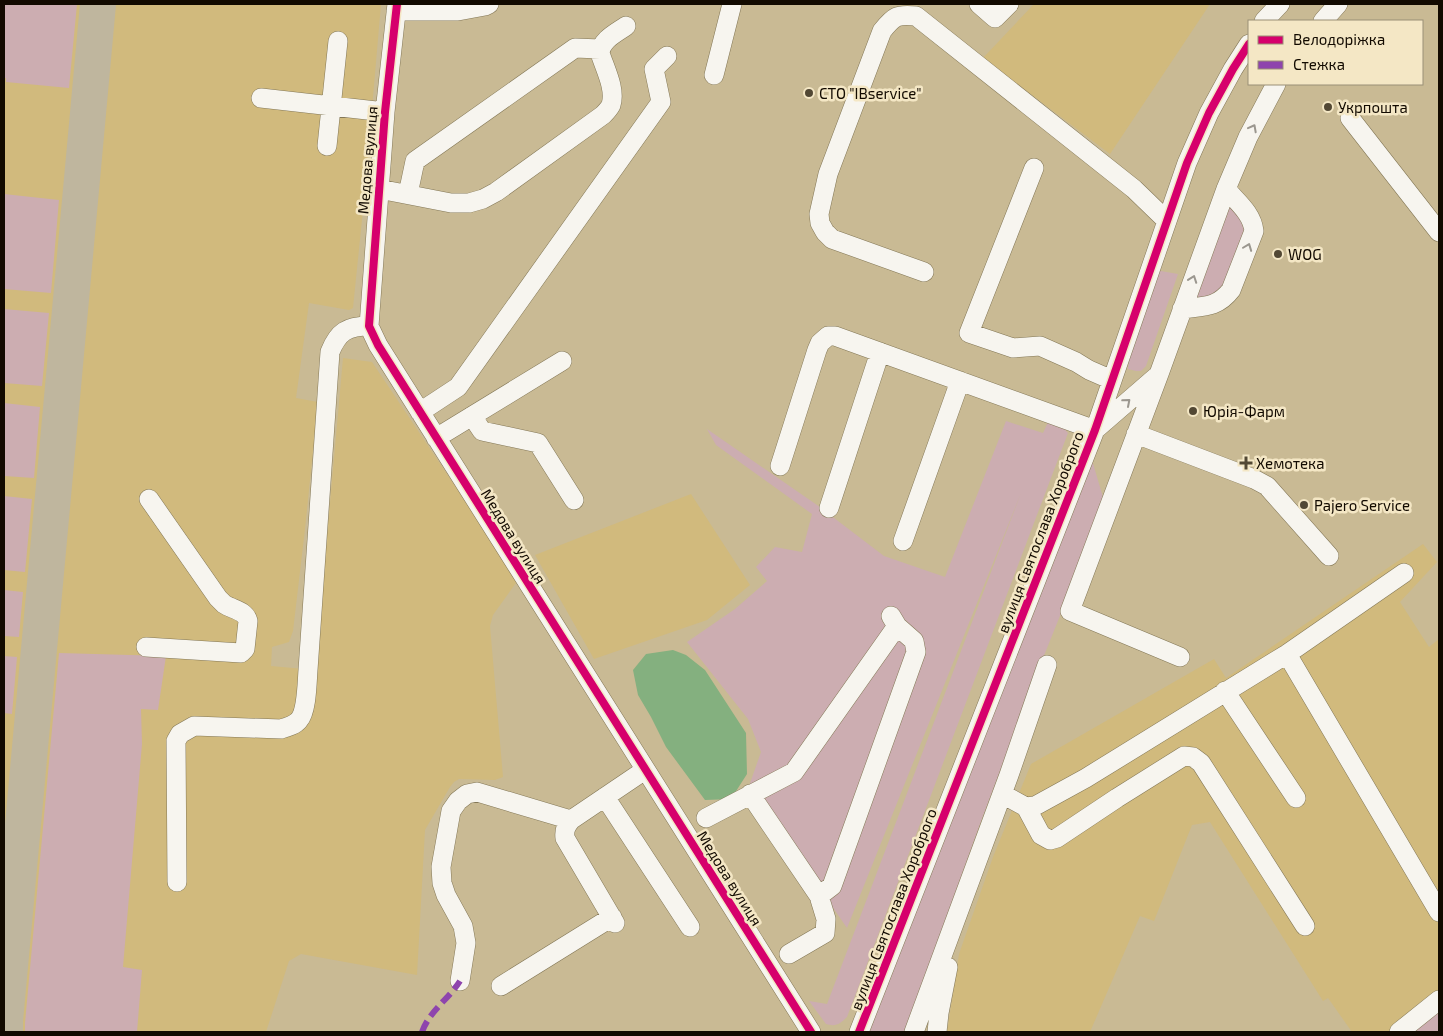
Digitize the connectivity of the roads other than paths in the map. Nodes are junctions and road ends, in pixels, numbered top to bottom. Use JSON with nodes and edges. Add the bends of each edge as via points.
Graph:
{"nodes":[{"id":1,"x":489,"y":4,"type":"edge"},
{"id":2,"x":732,"y":4,"type":"edge"},
{"id":3,"x":979,"y":4,"type":"edge"},
{"id":4,"x":1009,"y":4,"type":"edge"},
{"id":5,"x":1280,"y":4,"type":"edge"},
{"id":6,"x":1338,"y":4,"type":"edge"},
{"id":7,"x":397,"y":7,"type":"edge"},
{"id":8,"x":1265,"y":20,"type":"edge"},
{"id":9,"x":1324,"y":20,"type":"edge"},
{"id":10,"x":626,"y":26,"type":"dead end"},
{"id":11,"x":338,"y":41,"type":"dead end"},
{"id":12,"x":1248,"y":46,"type":"edge"},
{"id":13,"x":600,"y":48,"type":"junction"},
{"id":14,"x":666,"y":56,"type":"dead end"},
{"id":15,"x":714,"y":74,"type":"dead end"},
{"id":16,"x":1275,"y":85,"type":"edge"},
{"id":17,"x":261,"y":98,"type":"dead end"},
{"id":18,"x":332,"y":106,"type":"junction"},
{"id":19,"x":385,"y":112,"type":"junction"},
{"id":20,"x":1350,"y":118,"type":"dead end"},
{"id":21,"x":327,"y":146,"type":"dead end"},
{"id":22,"x":1034,"y":168,"type":"dead end"},
{"id":23,"x":378,"y":189,"type":"junction"},
{"id":24,"x":1226,"y":189,"type":"junction"},
{"id":25,"x":408,"y":194,"type":"junction"},
{"id":26,"x":1166,"y":220,"type":"junction"},
{"id":27,"x":1439,"y":232,"type":"edge"},
{"id":28,"x":924,"y":272,"type":"dead end"},
{"id":29,"x":1182,"y":309,"type":"junction"},
{"id":30,"x":368,"y":326,"type":"junction"},
{"id":31,"x":880,"y":352,"type":"junction"},
{"id":32,"x":562,"y":361,"type":"dead end"},
{"id":33,"x":1118,"y":361,"type":"junction"},
{"id":34,"x":1159,"y":374,"type":"junction"},
{"id":35,"x":1112,"y":380,"type":"junction"},
{"id":36,"x":960,"y":381,"type":"junction"},
{"id":37,"x":420,"y":412,"type":"junction"},
{"id":38,"x":472,"y":416,"type":"junction"},
{"id":39,"x":1095,"y":430,"type":"junction"},
{"id":40,"x":1136,"y":434,"type":"junction"},
{"id":41,"x":436,"y":438,"type":"junction"},
{"id":42,"x":780,"y":466,"type":"dead end"},
{"id":43,"x":149,"y":499,"type":"dead end"},
{"id":44,"x":574,"y":500,"type":"dead end"},
{"id":45,"x":829,"y":508,"type":"dead end"},
{"id":46,"x":903,"y":541,"type":"dead end"},
{"id":47,"x":1329,"y":556,"type":"dead end"},
{"id":48,"x":1404,"y":573,"type":"dead end"},
{"id":49,"x":146,"y":647,"type":"dead end"},
{"id":50,"x":1287,"y":654,"type":"junction"},
{"id":51,"x":1180,"y":658,"type":"dead end"},
{"id":52,"x":1047,"y":665,"type":"dead end"},
{"id":53,"x":1225,"y":691,"type":"junction"},
{"id":54,"x":645,"y":770,"type":"junction"},
{"id":55,"x":750,"y":794,"type":"junction"},
{"id":56,"x":1002,"y":794,"type":"junction"},
{"id":57,"x":605,"y":797,"type":"junction"},
{"id":58,"x":1296,"y":798,"type":"dead end"},
{"id":59,"x":1026,"y":807,"type":"junction"},
{"id":60,"x":706,"y":818,"type":"dead end"},
{"id":61,"x":571,"y":820,"type":"junction"},
{"id":62,"x":177,"y":882,"type":"dead end"},
{"id":63,"x":820,"y":896,"type":"junction"},
{"id":64,"x":1439,"y":912,"type":"edge"},
{"id":65,"x":957,"y":917,"type":"junction"},
{"id":66,"x":1305,"y":926,"type":"dead end"},
{"id":67,"x":690,"y":927,"type":"dead end"},
{"id":68,"x":790,"y":954,"type":"dead end"},
{"id":69,"x":460,"y":981,"type":"dead end"},
{"id":70,"x":501,"y":986,"type":"dead end"},
{"id":71,"x":1439,"y":1000,"type":"edge"},
{"id":72,"x":811,"y":1032,"type":"edge"},
{"id":73,"x":859,"y":1032,"type":"edge"},
{"id":74,"x":914,"y":1032,"type":"edge"},
{"id":75,"x":937,"y":1032,"type":"edge"},
{"id":76,"x":1398,"y":1032,"type":"edge"}],
"edges":[{"from":1,"to":7,"type":"street","via":[[458,10]]},
{"from":2,"to":15,"type":"street"},
{"from":3,"to":4,"type":"street","via":[[994,18]]},
{"from":5,"to":8,"type":"street"},
{"from":6,"to":9,"type":"street"},
{"from":7,"to":19,"type":"street","name":"Медова вулиця"},
{"from":10,"to":13,"type":"street"},
{"from":11,"to":18,"type":"street"},
{"from":12,"to":26,"type":"street","name":"вулиця Святослава Хороброго","via":[[1208,113]]},
{"from":13,"to":25,"type":"street","via":[[575,48],[415,161]]},
{"from":13,"to":25,"type":"street","via":[[612,97],[604,115],[483,199],[451,204]]},
{"from":14,"to":37,"type":"street","via":[[654,69],[661,102],[458,387]]},
{"from":24,"to":16,"type":"street","name":"вулиця Святослава Хороброго","one_way":true},
{"from":17,"to":18,"type":"street"},
{"from":18,"to":19,"type":"street"},
{"from":18,"to":21,"type":"street"},
{"from":19,"to":23,"type":"street","name":"Медова вулиця"},
{"from":20,"to":27,"type":"street"},
{"from":22,"to":35,"type":"street","via":[[970,333],[1013,348],[1040,346]]},
{"from":23,"to":25,"type":"street"},
{"from":23,"to":30,"type":"street","name":"Медова вулиця"},
{"from":29,"to":24,"type":"street","name":"вулиця Святослава Хороброго","one_way":true},
{"from":29,"to":24,"type":"street","one_way":true,"via":[[1215,304],[1224,298],[1231,290],[1254,231],[1252,221]]},
{"from":26,"to":28,"type":"street","via":[[1134,189],[916,16],[903,14],[891,20],[882,31],[828,174],[819,214],[820,223],[832,239]]},
{"from":26,"to":33,"type":"street","name":"вулиця Святослава Хороброго"},
{"from":29,"to":34,"type":"street","name":"вулиця Святослава Хороброго"},
{"from":30,"to":37,"type":"street","name":"Медова вулиця"},
{"from":30,"to":62,"type":"street","via":[[346,330],[338,336],[330,352],[303,711],[292,726],[281,729],[194,726],[180,734],[176,741]]},
{"from":31,"to":36,"type":"street"},
{"from":31,"to":42,"type":"street","via":[[835,336],[828,336],[820,342]]},
{"from":31,"to":45,"type":"street"},
{"from":32,"to":38,"type":"street"},
{"from":33,"to":34,"type":"street","via":[[1124,374],[1137,384]]},
{"from":33,"to":35,"type":"street","name":"вулиця Святослава Хороброго"},
{"from":39,"to":34,"type":"street","name":"вулиця Святослава Хороброго","one_way":true},
{"from":34,"to":40,"type":"street","name":"вулиця Святослава Хороброго"},
{"from":35,"to":39,"type":"street","name":"вулиця Святослава Хороброго"},
{"from":36,"to":39,"type":"street"},
{"from":36,"to":46,"type":"street"},
{"from":37,"to":41,"type":"street","name":"Медова вулиця"},
{"from":38,"to":41,"type":"street"},
{"from":38,"to":44,"type":"street","via":[[482,432],[538,443]]},
{"from":39,"to":73,"type":"street","name":"вулиця Святослава Хороброго"},
{"from":40,"to":47,"type":"street","via":[[1267,486]]},
{"from":40,"to":51,"type":"street","name":"вулиця Святослава Хороброго","via":[[1070,611]]},
{"from":41,"to":54,"type":"street","name":"Медова вулиця"},
{"from":43,"to":49,"type":"street","via":[[218,598],[244,613],[248,620],[245,649],[241,653]]},
{"from":48,"to":50,"type":"street"},
{"from":50,"to":53,"type":"street"},
{"from":50,"to":64,"type":"street"},
{"from":52,"to":56,"type":"street"},
{"from":53,"to":58,"type":"street"},
{"from":53,"to":59,"type":"street","via":[[1086,778],[1035,806]]},
{"from":54,"to":57,"type":"street"},
{"from":54,"to":72,"type":"street","name":"Медова вулиця"},
{"from":55,"to":60,"type":"street"},
{"from":55,"to":63,"type":"street"},
{"from":55,"to":63,"type":"street","via":[[794,772],[894,621],[914,641],[916,652],[832,886]]},
{"from":56,"to":59,"type":"street"},
{"from":56,"to":65,"type":"street"},
{"from":57,"to":61,"type":"street"},
{"from":57,"to":67,"type":"street"},
{"from":59,"to":66,"type":"street","via":[[1041,835],[1050,840],[1058,838],[1184,756],[1193,757],[1201,763]]},
{"from":61,"to":69,"type":"street","via":[[477,792],[467,794],[451,811],[441,867],[442,883],[463,926],[466,943]]},
{"from":61,"to":70,"type":"street","via":[[566,825],[565,838],[614,920]]},
{"from":63,"to":68,"type":"street","via":[[826,919],[825,933]]},
{"from":65,"to":74,"type":"street"},
{"from":65,"to":75,"type":"street"},
{"from":71,"to":76,"type":"street"}]}
